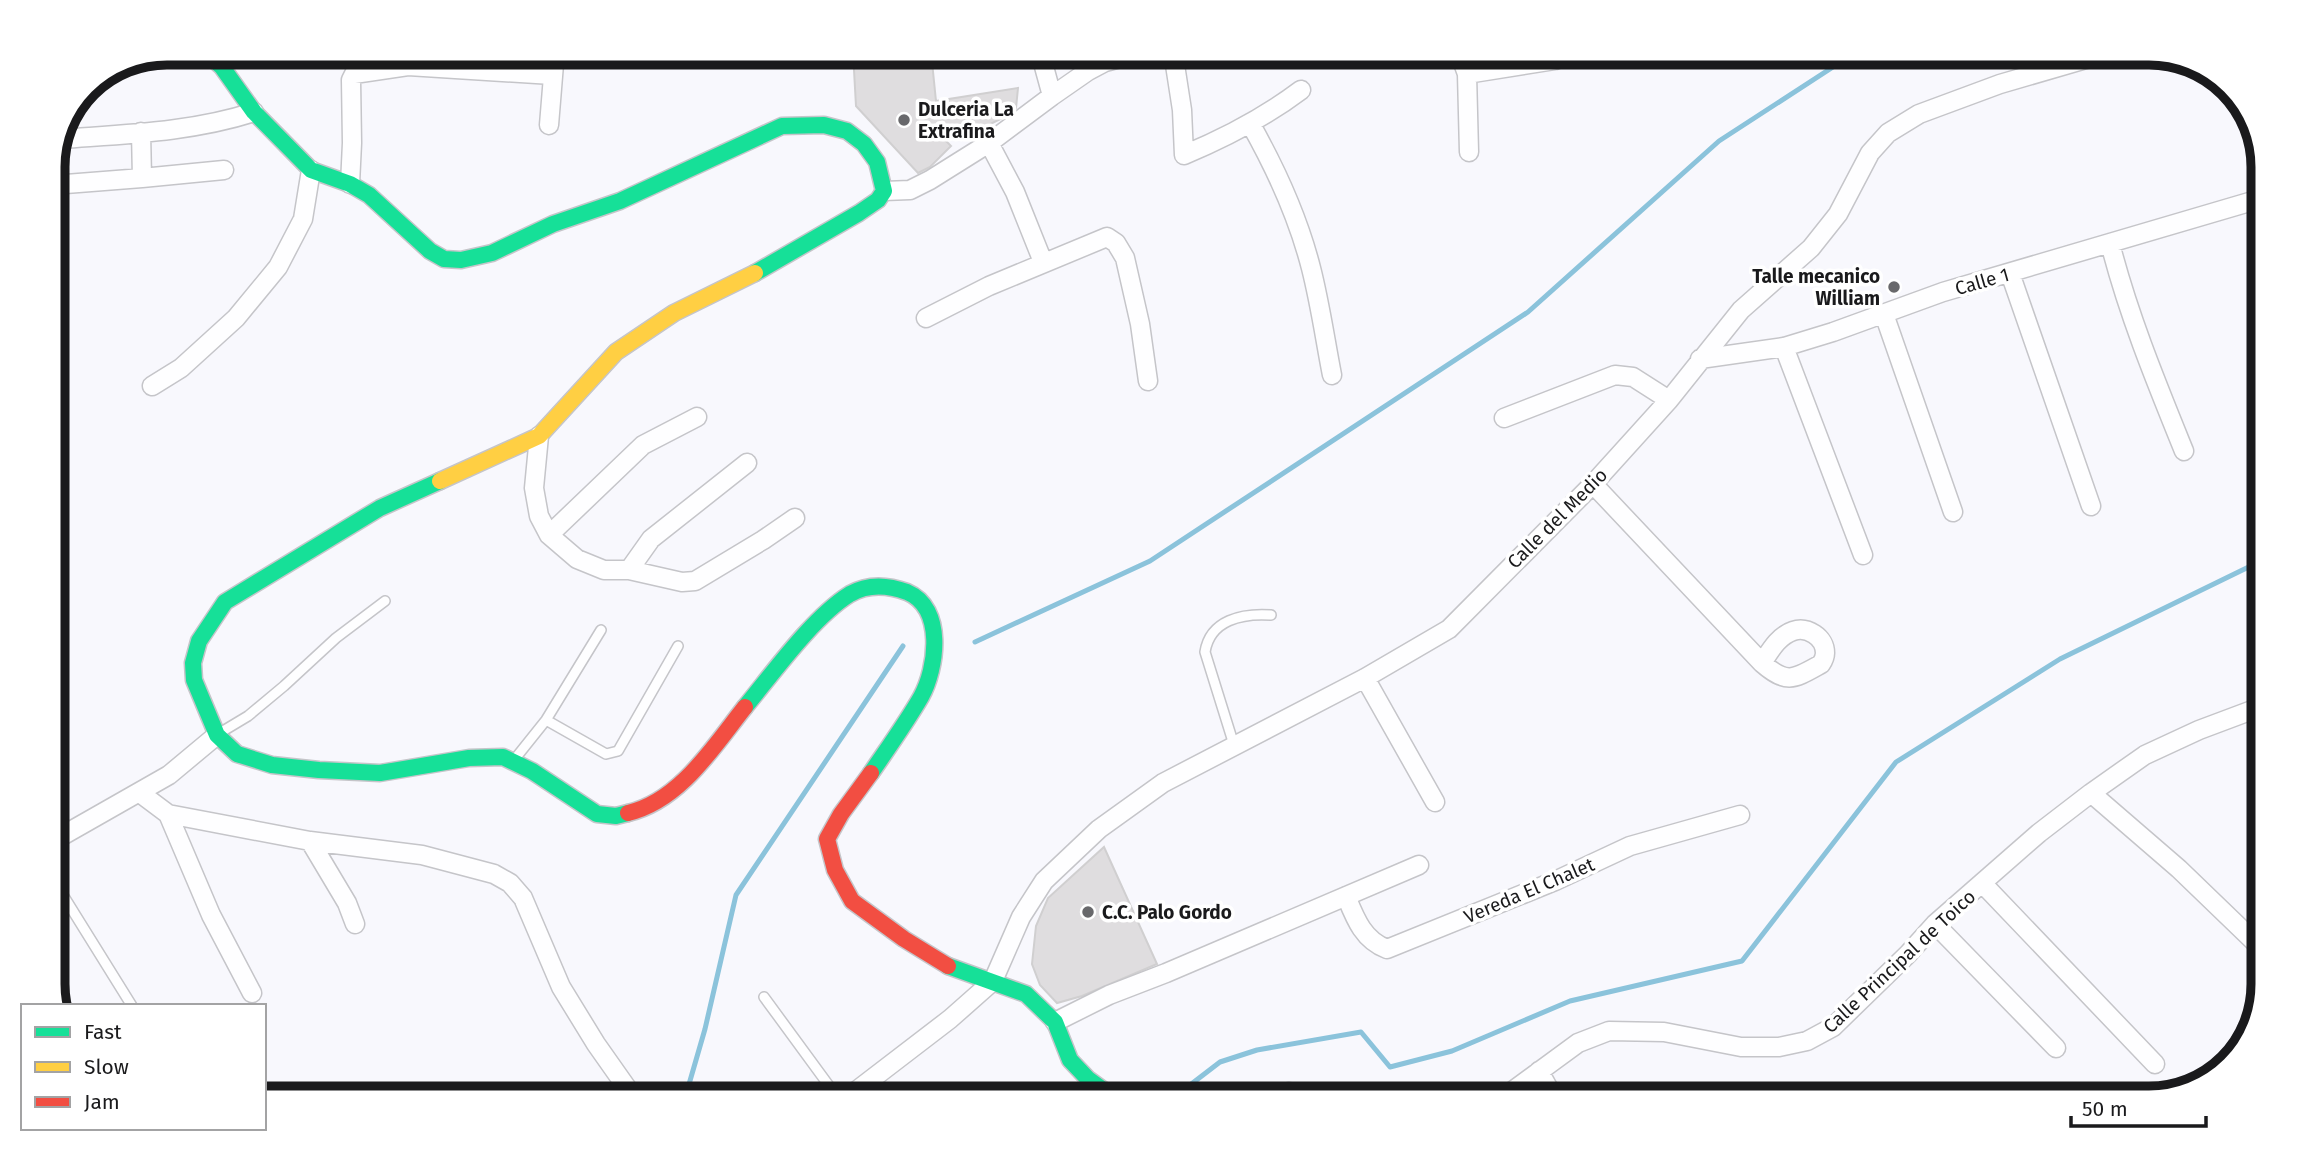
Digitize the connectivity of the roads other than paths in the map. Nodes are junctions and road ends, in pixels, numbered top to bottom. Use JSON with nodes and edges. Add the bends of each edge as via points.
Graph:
{"nodes":[{"id":1,"x":221,"y":65,"type":"edge"},
{"id":2,"x":389,"y":65,"type":"edge"},
{"id":3,"x":457,"y":65,"type":"edge"},
{"id":4,"x":553,"y":65,"type":"edge"},
{"id":5,"x":1044,"y":65,"type":"edge"},
{"id":6,"x":1100,"y":65,"type":"edge"},
{"id":7,"x":1175,"y":65,"type":"edge"},
{"id":8,"x":1464,"y":65,"type":"edge"},
{"id":9,"x":1524,"y":65,"type":"edge"},
{"id":10,"x":2065,"y":65,"type":"edge"},
{"id":11,"x":1467,"y":74,"type":"junction"},
{"id":12,"x":552,"y":75,"type":"junction"},
{"id":13,"x":1301,"y":90,"type":"dead end"},
{"id":14,"x":1052,"y":96,"type":"junction"},
{"id":15,"x":254,"y":113,"type":"junction"},
{"id":16,"x":1250,"y":123,"type":"junction"},
{"id":17,"x":549,"y":125,"type":"dead end"},
{"id":18,"x":141,"y":132,"type":"junction"},
{"id":19,"x":69,"y":138,"type":"edge"},
{"id":20,"x":989,"y":143,"type":"junction"},
{"id":21,"x":1469,"y":152,"type":"dead end"},
{"id":22,"x":224,"y":170,"type":"dead end"},
{"id":23,"x":311,"y":170,"type":"junction"},
{"id":24,"x":142,"y":178,"type":"junction"},
{"id":25,"x":65,"y":184,"type":"edge"},
{"id":26,"x":350,"y":184,"type":"junction"},
{"id":27,"x":884,"y":191,"type":"junction"},
{"id":28,"x":2251,"y":202,"type":"edge"},
{"id":29,"x":2110,"y":243,"type":"junction"},
{"id":30,"x":1043,"y":262,"type":"junction"},
{"id":31,"x":2010,"y":273,"type":"junction"},
{"id":32,"x":1884,"y":314,"type":"junction"},
{"id":33,"x":926,"y":318,"type":"dead end"},
{"id":34,"x":1784,"y":347,"type":"junction"},
{"id":35,"x":1700,"y":359,"type":"junction"},
{"id":36,"x":1332,"y":375,"type":"dead end"},
{"id":37,"x":1148,"y":381,"type":"dead end"},
{"id":38,"x":152,"y":386,"type":"dead end"},
{"id":39,"x":1669,"y":400,"type":"junction"},
{"id":40,"x":697,"y":416,"type":"dead end"},
{"id":41,"x":1504,"y":418,"type":"dead end"},
{"id":42,"x":539,"y":436,"type":"junction"},
{"id":43,"x":2185,"y":451,"type":"dead end"},
{"id":44,"x":747,"y":463,"type":"dead end"},
{"id":45,"x":1593,"y":484,"type":"junction"},
{"id":46,"x":2091,"y":506,"type":"dead end"},
{"id":47,"x":1953,"y":512,"type":"dead end"},
{"id":48,"x":795,"y":518,"type":"dead end"},
{"id":49,"x":549,"y":535,"type":"junction"},
{"id":50,"x":1863,"y":555,"type":"dead end"},
{"id":51,"x":629,"y":570,"type":"junction"},
{"id":52,"x":385,"y":601,"type":"dead end"},
{"id":53,"x":1271,"y":615,"type":"dead end"},
{"id":54,"x":601,"y":630,"type":"dead end"},
{"id":55,"x":678,"y":646,"type":"dead end"},
{"id":56,"x":1762,"y":663,"type":"dead end"},
{"id":57,"x":1365,"y":678,"type":"junction"},
{"id":58,"x":2251,"y":710,"type":"edge"},
{"id":59,"x":546,"y":720,"type":"junction"},
{"id":60,"x":217,"y":735,"type":"junction"},
{"id":61,"x":1234,"y":745,"type":"junction"},
{"id":62,"x":513,"y":762,"type":"junction"},
{"id":63,"x":140,"y":793,"type":"junction"},
{"id":64,"x":2091,"y":793,"type":"junction"},
{"id":65,"x":1435,"y":802,"type":"dead end"},
{"id":66,"x":168,"y":814,"type":"junction"},
{"id":67,"x":1740,"y":815,"type":"dead end"},
{"id":68,"x":65,"y":834,"type":"edge"},
{"id":69,"x":310,"y":841,"type":"junction"},
{"id":70,"x":1419,"y":864,"type":"dead end"},
{"id":71,"x":1983,"y":884,"type":"junction"},
{"id":72,"x":1346,"y":896,"type":"junction"},
{"id":73,"x":65,"y":898,"type":"edge"},
{"id":74,"x":355,"y":924,"type":"dead end"},
{"id":75,"x":1935,"y":924,"type":"junction"},
{"id":76,"x":2251,"y":938,"type":"edge"},
{"id":77,"x":993,"y":981,"type":"junction"},
{"id":78,"x":252,"y":993,"type":"dead end"},
{"id":79,"x":764,"y":997,"type":"dead end"},
{"id":80,"x":131,"y":1004,"type":"edge"},
{"id":81,"x":1055,"y":1022,"type":"junction"},
{"id":82,"x":2056,"y":1048,"type":"dead end"},
{"id":83,"x":2155,"y":1064,"type":"dead end"},
{"id":84,"x":1539,"y":1071,"type":"junction"},
{"id":85,"x":626,"y":1086,"type":"edge"},
{"id":86,"x":829,"y":1086,"type":"edge"},
{"id":87,"x":863,"y":1086,"type":"edge"},
{"id":88,"x":1098,"y":1086,"type":"edge"},
{"id":89,"x":1519,"y":1086,"type":"edge"},
{"id":90,"x":1547,"y":1086,"type":"edge"}],
"edges":[{"from":1,"to":15,"type":"main road"},
{"from":2,"to":26,"type":"street","via":[[354,74],[351,80]]},
{"from":3,"to":12,"type":"street"},
{"from":4,"to":12,"type":"street"},
{"from":5,"to":14,"type":"street"},
{"from":6,"to":14,"type":"street"},
{"from":7,"to":16,"type":"street","via":[[1184,155]]},
{"from":8,"to":11,"type":"street"},
{"from":9,"to":11,"type":"street"},
{"from":10,"to":35,"type":"street","name":"Calle del Medio","via":[[1919,114],[1888,133],[1870,153],[1838,214],[1811,248],[1741,310]]},
{"from":11,"to":21,"type":"street"},
{"from":12,"to":17,"type":"street"},
{"from":13,"to":16,"type":"street"},
{"from":14,"to":20,"type":"street"},
{"from":15,"to":18,"type":"street","via":[[226,122]]},
{"from":15,"to":23,"type":"main road"},
{"from":16,"to":36,"type":"street","via":[[1268,155],[1303,243]]},
{"from":18,"to":19,"type":"street"},
{"from":18,"to":24,"type":"street"},
{"from":20,"to":27,"type":"street","via":[[910,190]]},
{"from":20,"to":30,"type":"street"},
{"from":22,"to":24,"type":"street"},
{"from":23,"to":26,"type":"main road"},
{"from":23,"to":38,"type":"street","via":[[303,219],[278,267],[236,318],[181,368]]},
{"from":24,"to":25,"type":"street"},
{"from":26,"to":27,"type":"main road","via":[[369,195],[430,251],[443,259],[461,260],[492,253],[553,224],[620,201],[782,126],[824,125],[847,131],[877,162]]},
{"from":27,"to":42,"type":"main road","via":[[859,213],[748,277],[674,313],[615,352]]},
{"from":28,"to":29,"type":"street","name":"Calle 1"},
{"from":29,"to":31,"type":"street","name":"Calle 1"},
{"from":29,"to":43,"type":"street","via":[[2120,283]]},
{"from":30,"to":33,"type":"street"},
{"from":30,"to":37,"type":"street","via":[[1107,237],[1116,243],[1125,258]]},
{"from":31,"to":32,"type":"street","name":"Calle 1"},
{"from":31,"to":46,"type":"street"},
{"from":32,"to":34,"type":"street","name":"Calle 1"},
{"from":32,"to":47,"type":"street"},
{"from":34,"to":35,"type":"street","name":"Calle 1"},
{"from":34,"to":50,"type":"street"},
{"from":35,"to":39,"type":"street","name":"Calle del Medio"},
{"from":39,"to":41,"type":"street","via":[[1633,377],[1615,375]]},
{"from":39,"to":45,"type":"street","name":"Calle del Medio"},
{"from":40,"to":49,"type":"street","via":[[643,444]]},
{"from":42,"to":49,"type":"street","via":[[534,488],[539,516]]},
{"from":42,"to":60,"type":"main road","via":[[380,508],[225,602],[199,641],[193,663],[194,680]]},
{"from":44,"to":51,"type":"street","via":[[651,539]]},
{"from":45,"to":56,"type":"street"},
{"from":45,"to":57,"type":"street","name":"Calle del Medio","via":[[1449,629]]},
{"from":48,"to":51,"type":"street","via":[[695,581]]},
{"from":49,"to":51,"type":"street","via":[[577,559],[604,570]]},
{"from":52,"to":60,"type":"lane","via":[[335,638],[248,716]]},
{"from":53,"to":61,"type":"lane","via":[[1235,618],[1207,639],[1205,652]]},
{"from":54,"to":59,"type":"lane"},
{"from":55,"to":59,"type":"lane","via":[[618,751],[606,754]]},
{"from":57,"to":61,"type":"street","name":"Calle del Medio"},
{"from":57,"to":65,"type":"street"},
{"from":58,"to":64,"type":"street","name":"Calle Principal de Toico","via":[[2145,755]]},
{"from":59,"to":62,"type":"lane"},
{"from":60,"to":62,"type":"main road","via":[[237,754],[272,765],[320,771],[380,773],[469,758],[503,757]]},
{"from":60,"to":63,"type":"street"},
{"from":61,"to":77,"type":"street","name":"Calle del Medio","via":[[1163,783],[1099,829],[1062,863],[1021,917]]},
{"from":62,"to":77,"type":"main road","via":[[597,814],[616,816],[641,810],[673,790],[705,757],[832,607],[853,592],[876,585],[913,595],[928,610],[934,628],[932,665],[922,695],[827,839],[835,870],[852,901],[936,959]]},
{"from":63,"to":66,"type":"street"},
{"from":63,"to":68,"type":"street"},
{"from":64,"to":71,"type":"street","name":"Calle Principal de Toico"},
{"from":64,"to":76,"type":"street"},
{"from":66,"to":69,"type":"street"},
{"from":66,"to":78,"type":"street","via":[[211,915]]},
{"from":67,"to":72,"type":"street","name":"Vereda El Chalet","via":[[1629,846],[1387,949],[1369,938]]},
{"from":69,"to":74,"type":"street"},
{"from":69,"to":85,"type":"street","via":[[422,855],[494,874],[510,883],[523,898],[561,987]]},
{"from":70,"to":72,"type":"street"},
{"from":71,"to":75,"type":"street","name":"Calle Principal de Toico"},
{"from":71,"to":83,"type":"street"},
{"from":72,"to":81,"type":"street"},
{"from":73,"to":80,"type":"lane"},
{"from":75,"to":82,"type":"street"},
{"from":75,"to":84,"type":"street","name":"Calle Principal de Toico","via":[[1833,1027],[1807,1041],[1741,1048],[1664,1032],[1609,1031],[1578,1042]]},
{"from":77,"to":81,"type":"main road","via":[[1026,994]]},
{"from":77,"to":87,"type":"street"},
{"from":79,"to":86,"type":"lane"},
{"from":81,"to":88,"type":"main road","via":[[1070,1060]]},
{"from":84,"to":89,"type":"street","name":"Calle Principal de Toico"},
{"from":84,"to":90,"type":"street"}]}
